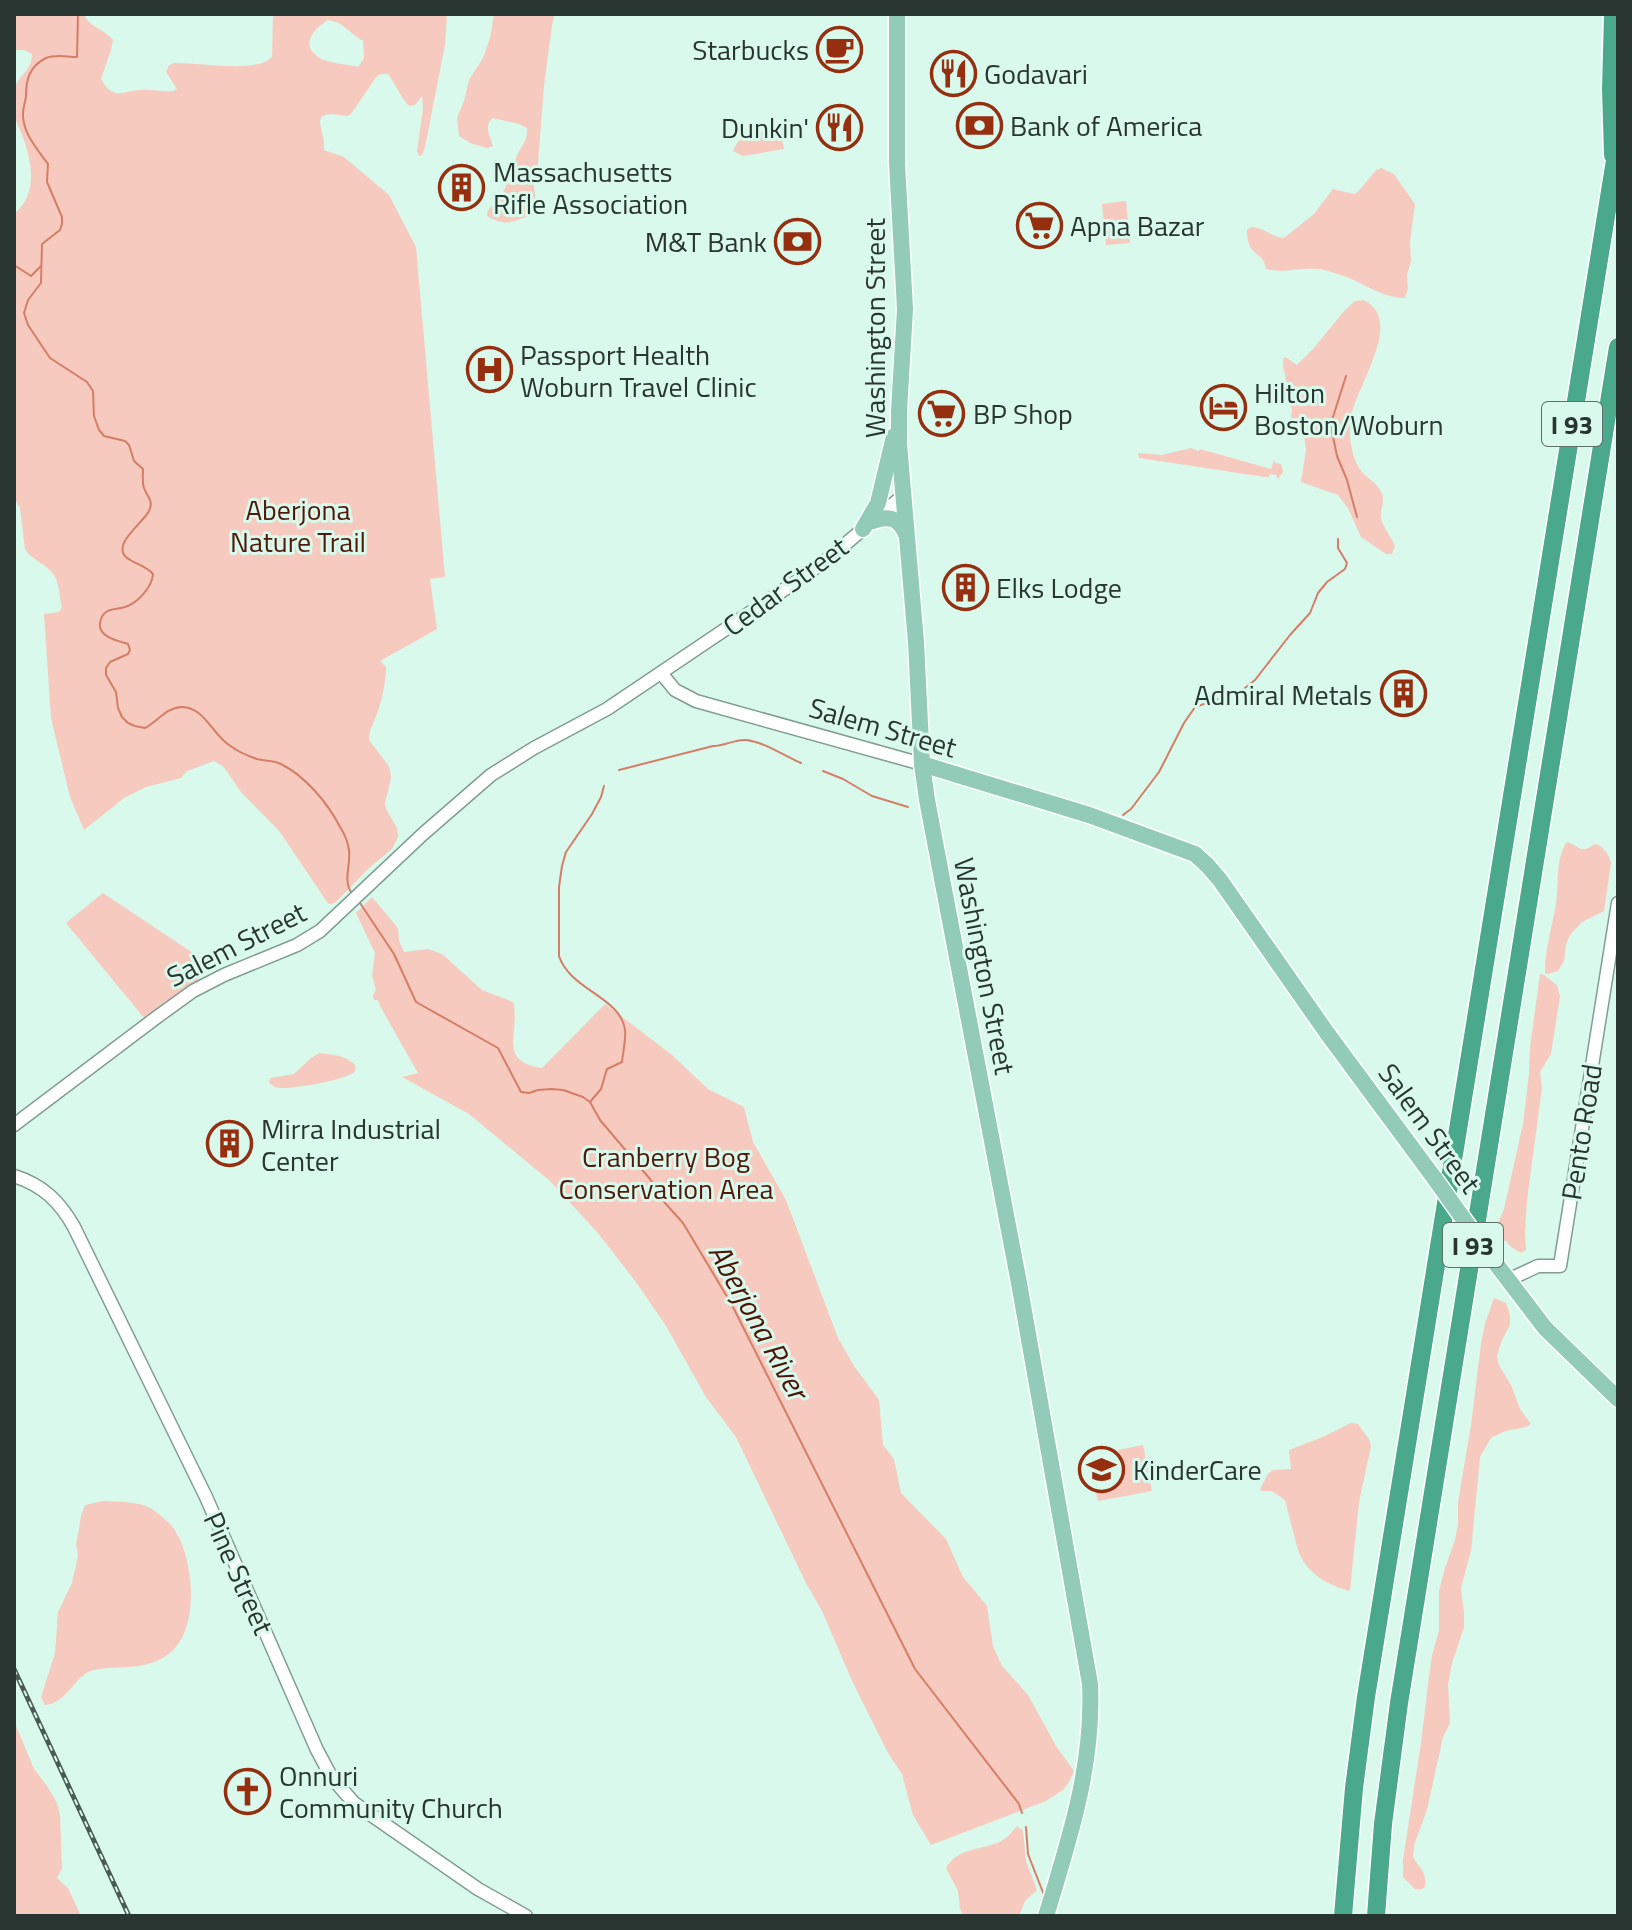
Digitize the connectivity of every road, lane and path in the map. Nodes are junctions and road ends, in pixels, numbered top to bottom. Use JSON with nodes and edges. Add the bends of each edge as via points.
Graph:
{"nodes":[{"id":1,"x":897,"y":14,"type":"edge"},
{"id":2,"x":1613,"y":14,"type":"edge"},
{"id":3,"x":1618,"y":142,"type":"edge"},
{"id":4,"x":1614,"y":168,"type":"junction"},
{"id":5,"x":1618,"y":347,"type":"edge"},
{"id":6,"x":899,"y":411,"type":"junction"},
{"id":7,"x":904,"y":495,"type":"junction"},
{"id":8,"x":868,"y":525,"type":"junction"},
{"id":9,"x":906,"y":534,"type":"junction"},
{"id":10,"x":661,"y":673,"type":"junction"},
{"id":11,"x":922,"y":764,"type":"junction"},
{"id":12,"x":1618,"y":903,"type":"edge"},
{"id":13,"x":14,"y":1125,"type":"edge"},
{"id":14,"x":14,"y":1176,"type":"edge"},
{"id":15,"x":1508,"y":1280,"type":"junction"},
{"id":16,"x":1618,"y":1399,"type":"edge"},
{"id":17,"x":526,"y":1916,"type":"edge"},
{"id":18,"x":1046,"y":1916,"type":"edge"},
{"id":19,"x":1343,"y":1916,"type":"edge"},
{"id":20,"x":1376,"y":1916,"type":"edge"}],
"edges":[{"from":1,"to":6,"type":"main road","name":"Washington Street","via":[[897,163],[905,309]]},
{"from":2,"to":4,"type":"highway"},
{"from":3,"to":4,"type":"highway","number":"I 93"},
{"from":4,"to":19,"type":"highway","number":"I 93","via":[[1364,1713]]},
{"from":5,"to":20,"type":"highway","number":"I 93","via":[[1403,1673]]},
{"from":6,"to":7,"type":"main road","name":"Washington Street"},
{"from":6,"to":8,"type":"main road"},
{"from":7,"to":8,"type":"street","name":"Cedar Street"},
{"from":7,"to":9,"type":"main road","name":"Washington Street"},
{"from":8,"to":9,"type":"main road","via":[[891,518]]},
{"from":8,"to":10,"type":"street","name":"Cedar Street","via":[[816,568]]},
{"from":9,"to":11,"type":"main road","name":"Washington Street"},
{"from":10,"to":11,"type":"street","name":"Salem Street","via":[[675,690],[696,701]]},
{"from":10,"to":13,"type":"street","name":"Salem Street","via":[[487,778],[326,927],[175,1003]]},
{"from":11,"to":15,"type":"main road","name":"Salem Street","bridge":true,"via":[[1093,816],[1200,857]]},
{"from":11,"to":18,"type":"main road","name":"Washington Street","via":[[1090,1684],[1085,1772]]},
{"from":12,"to":15,"type":"street","name":"Pento Road","via":[[1560,1266],[1538,1266]]},
{"from":14,"to":17,"type":"street","name":"Pine Street","via":[[51,1196],[74,1227],[178,1436],[332,1778],[378,1821]]},
{"from":15,"to":16,"type":"main road","name":"Salem Street","via":[[1552,1335]]}]}
